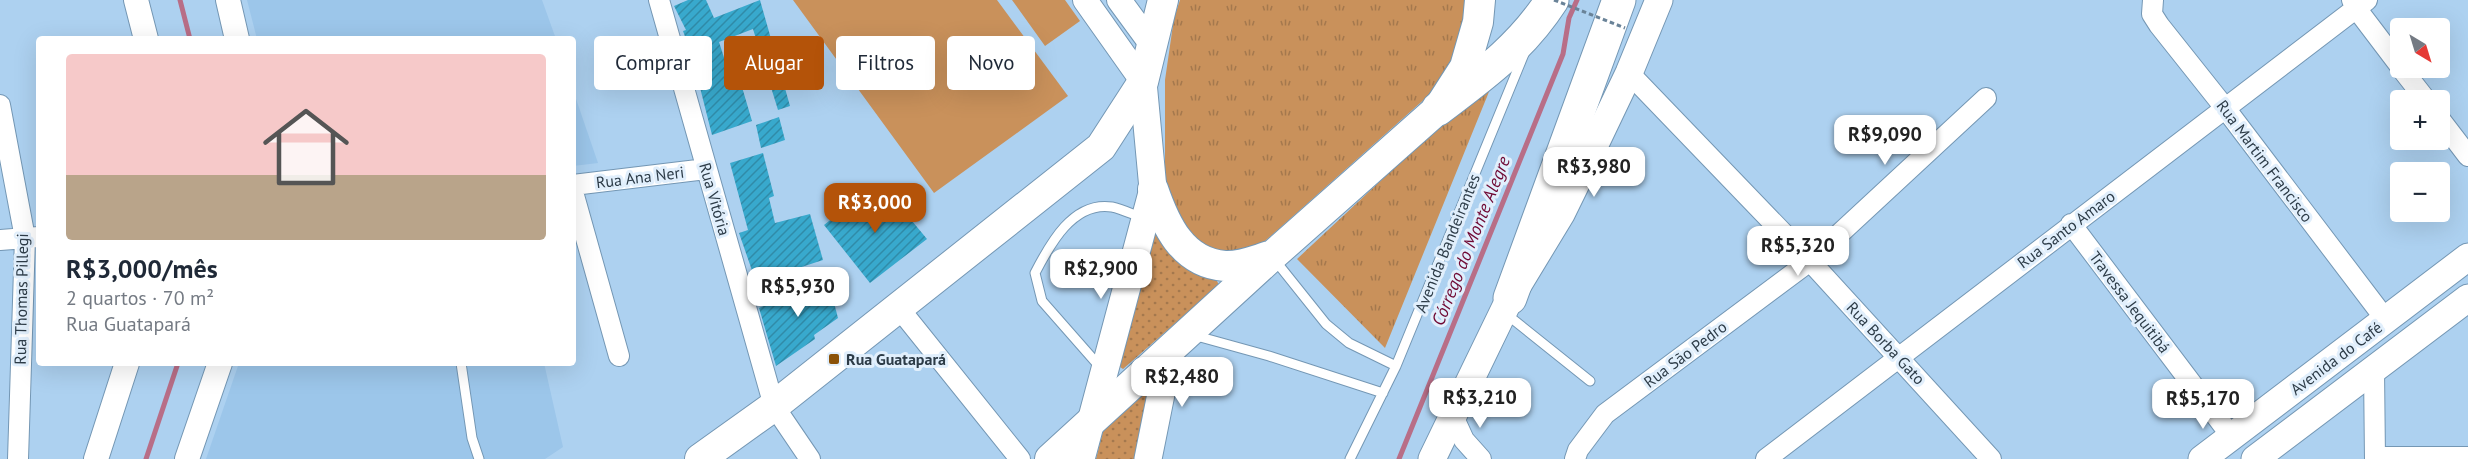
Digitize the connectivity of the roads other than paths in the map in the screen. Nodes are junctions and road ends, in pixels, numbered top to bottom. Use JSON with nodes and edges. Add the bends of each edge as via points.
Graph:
{"nodes":[{"id":1,"x":136,"y":0,"type":"edge"},
{"id":2,"x":228,"y":0,"type":"edge"},
{"id":3,"x":659,"y":0,"type":"edge"},
{"id":4,"x":1085,"y":0,"type":"edge"},
{"id":5,"x":1119,"y":0,"type":"edge"},
{"id":6,"x":1163,"y":0,"type":"edge"},
{"id":7,"x":1480,"y":0,"type":"edge"},
{"id":8,"x":1659,"y":0,"type":"edge"},
{"id":9,"x":2153,"y":0,"type":"edge"},
{"id":10,"x":2358,"y":3,"type":"edge"},
{"id":11,"x":1547,"y":8,"type":"edge"},
{"id":12,"x":1621,"y":9,"type":"edge"},
{"id":13,"x":145,"y":36,"type":"edge"},
{"id":14,"x":236,"y":36,"type":"edge"},
{"id":15,"x":1152,"y":45,"type":"junction"},
{"id":16,"x":2390,"y":52,"type":"edge"},
{"id":17,"x":1629,"y":73,"type":"junction"},
{"id":18,"x":2409,"y":78,"type":"edge"},
{"id":19,"x":1143,"y":82,"type":"junction"},
{"id":20,"x":2418,"y":90,"type":"edge"},
{"id":21,"x":1986,"y":98,"type":"dead end"},
{"id":22,"x":0,"y":105,"type":"edge"},
{"id":23,"x":2225,"y":108,"type":"junction"},
{"id":24,"x":1438,"y":109,"type":"junction"},
{"id":25,"x":2450,"y":132,"type":"edge"},
{"id":26,"x":2468,"y":156,"type":"edge"},
{"id":27,"x":706,"y":170,"type":"junction"},
{"id":28,"x":576,"y":185,"type":"edge"},
{"id":29,"x":1153,"y":189,"type":"junction"},
{"id":30,"x":576,"y":203,"type":"edge"},
{"id":31,"x":1146,"y":219,"type":"junction"},
{"id":32,"x":2071,"y":224,"type":"junction"},
{"id":33,"x":32,"y":237,"type":"edge"},
{"id":34,"x":0,"y":240,"type":"edge"},
{"id":35,"x":1272,"y":256,"type":"junction"},
{"id":36,"x":2468,"y":257,"type":"edge"},
{"id":37,"x":1810,"y":261,"type":"junction"},
{"id":38,"x":1507,"y":305,"type":"junction"},
{"id":39,"x":898,"y":307,"type":"junction"},
{"id":40,"x":2461,"y":308,"type":"edge"},
{"id":41,"x":2394,"y":314,"type":"junction"},
{"id":42,"x":1179,"y":341,"type":"junction"},
{"id":43,"x":619,"y":356,"type":"dead end"},
{"id":44,"x":1899,"y":356,"type":"junction"},
{"id":45,"x":126,"y":366,"type":"edge"},
{"id":46,"x":219,"y":366,"type":"edge"},
{"id":47,"x":461,"y":366,"type":"edge"},
{"id":48,"x":1396,"y":366,"type":"junction"},
{"id":49,"x":2374,"y":370,"type":"junction"},
{"id":50,"x":1104,"y":372,"type":"junction"},
{"id":51,"x":1590,"y":381,"type":"dead end"},
{"id":52,"x":1383,"y":393,"type":"junction"},
{"id":53,"x":774,"y":406,"type":"junction"},
{"id":54,"x":1453,"y":416,"type":"junction"},
{"id":55,"x":1090,"y":422,"type":"junction"},
{"id":56,"x":2232,"y":437,"type":"junction"},
{"id":57,"x":1985,"y":457,"type":"edge"},
{"id":58,"x":2468,"y":457,"type":"edge"},
{"id":59,"x":2375,"y":458,"type":"edge"},
{"id":60,"x":18,"y":459,"type":"edge"},
{"id":61,"x":96,"y":459,"type":"edge"},
{"id":62,"x":187,"y":459,"type":"edge"},
{"id":63,"x":479,"y":459,"type":"edge"},
{"id":64,"x":700,"y":459,"type":"edge"},
{"id":65,"x":810,"y":459,"type":"edge"},
{"id":66,"x":1020,"y":459,"type":"edge"},
{"id":67,"x":1050,"y":459,"type":"edge"},
{"id":68,"x":1081,"y":459,"type":"edge"},
{"id":69,"x":1148,"y":459,"type":"edge"},
{"id":70,"x":1350,"y":459,"type":"edge"},
{"id":71,"x":1432,"y":459,"type":"edge"},
{"id":72,"x":1481,"y":459,"type":"edge"},
{"id":73,"x":1575,"y":459,"type":"edge"},
{"id":74,"x":1766,"y":459,"type":"edge"},
{"id":75,"x":2202,"y":459,"type":"edge"},
{"id":76,"x":2255,"y":459,"type":"edge"}],
"edges":[{"from":1,"to":13,"type":"street"},
{"from":2,"to":14,"type":"street"},
{"from":3,"to":27,"type":"street","name":"Rua Vitória"},
{"from":4,"to":19,"type":"street"},
{"from":5,"to":15,"type":"street"},
{"from":6,"to":15,"type":"main road"},
{"from":7,"to":24,"type":"main road","via":[[1478,22],[1464,67]]},
{"from":8,"to":17,"type":"main road"},
{"from":9,"to":23,"type":"street","name":"Rua Martim Francisco","via":[[2152,14],[2159,26]]},
{"from":10,"to":16,"type":"street"},
{"from":10,"to":23,"type":"street","name":"Rua Santo Amaro"},
{"from":11,"to":24,"type":"highway","via":[[1516,47]]},
{"from":11,"to":48,"type":"lane","name":"Avenida Bandeirantes"},
{"from":12,"to":38,"type":"highway"},
{"from":15,"to":19,"type":"main road"},
{"from":17,"to":37,"type":"street","name":"Rua Borba Gato"},
{"from":17,"to":38,"type":"main road","via":[[1561,214]]},
{"from":18,"to":20,"type":"street"},
{"from":19,"to":29,"type":"main road"},
{"from":19,"to":39,"type":"main road","via":[[1101,147]]},
{"from":21,"to":37,"type":"street","name":"Rua São Pedro"},
{"from":22,"to":33,"type":"street","name":"Rua Thomas Pillegi"},
{"from":23,"to":32,"type":"street","name":"Rua Santo Amaro"},
{"from":23,"to":41,"type":"street","name":"Rua Martim Francisco"},
{"from":24,"to":35,"type":"main road"},
{"from":25,"to":26,"type":"street"},
{"from":27,"to":28,"type":"street","name":"Rua Ana Neri"},
{"from":27,"to":53,"type":"street","name":"Rua Vitória"},
{"from":29,"to":31,"type":"main road"},
{"from":29,"to":35,"type":"main road","via":[[1171,230],[1191,255],[1226,266]]},
{"from":30,"to":43,"type":"street"},
{"from":31,"to":50,"type":"main road"},
{"from":31,"to":50,"type":"lane","via":[[1112,207],[1092,208],[1075,217],[1049,246],[1035,273],[1042,301]]},
{"from":32,"to":44,"type":"street","name":"Rua Santo Amaro"},
{"from":32,"to":56,"type":"street","name":"Travessa Jequitibá"},
{"from":33,"to":34,"type":"street"},
{"from":33,"to":60,"type":"street","name":"Rua Thomas Pillegi"},
{"from":35,"to":42,"type":"main road"},
{"from":35,"to":48,"type":"lane","via":[[1326,324],[1348,343]]},
{"from":36,"to":41,"type":"main road","name":"Avenida do Café"},
{"from":37,"to":44,"type":"street","name":"Rua Borba Gato"},
{"from":37,"to":73,"type":"street","name":"Rua São Pedro","via":[[1605,414]]},
{"from":38,"to":51,"type":"lane"},
{"from":38,"to":54,"type":"main road"},
{"from":39,"to":53,"type":"main road"},
{"from":39,"to":66,"type":"street"},
{"from":40,"to":41,"type":"street"},
{"from":40,"to":49,"type":"main road","name":"Avenida do Café"},
{"from":41,"to":56,"type":"main road","name":"Avenida do Café"},
{"from":42,"to":52,"type":"lane","via":[[1269,356]]},
{"from":42,"to":55,"type":"main road"},
{"from":42,"to":69,"type":"main road"},
{"from":44,"to":57,"type":"street","name":"Rua Borba Gato"},
{"from":44,"to":74,"type":"street","name":"Rua Santo Amaro"},
{"from":45,"to":61,"type":"street"},
{"from":46,"to":62,"type":"street"},
{"from":47,"to":63,"type":"lane"},
{"from":48,"to":52,"type":"lane","name":"Avenida Bandeirantes"},
{"from":49,"to":59,"type":"street"},
{"from":49,"to":76,"type":"main road","name":"Avenida do Café"},
{"from":50,"to":55,"type":"main road"},
{"from":52,"to":70,"type":"lane","name":"Avenida Bandeirantes"},
{"from":53,"to":64,"type":"main road"},
{"from":53,"to":65,"type":"street","name":"Rua Vitória"},
{"from":54,"to":71,"type":"main road"},
{"from":54,"to":72,"type":"street","via":[[1464,440]]},
{"from":55,"to":67,"type":"main road"},
{"from":55,"to":68,"type":"main road"},
{"from":56,"to":75,"type":"main road","name":"Avenida do Café"},
{"from":58,"to":59,"type":"street"}]}
